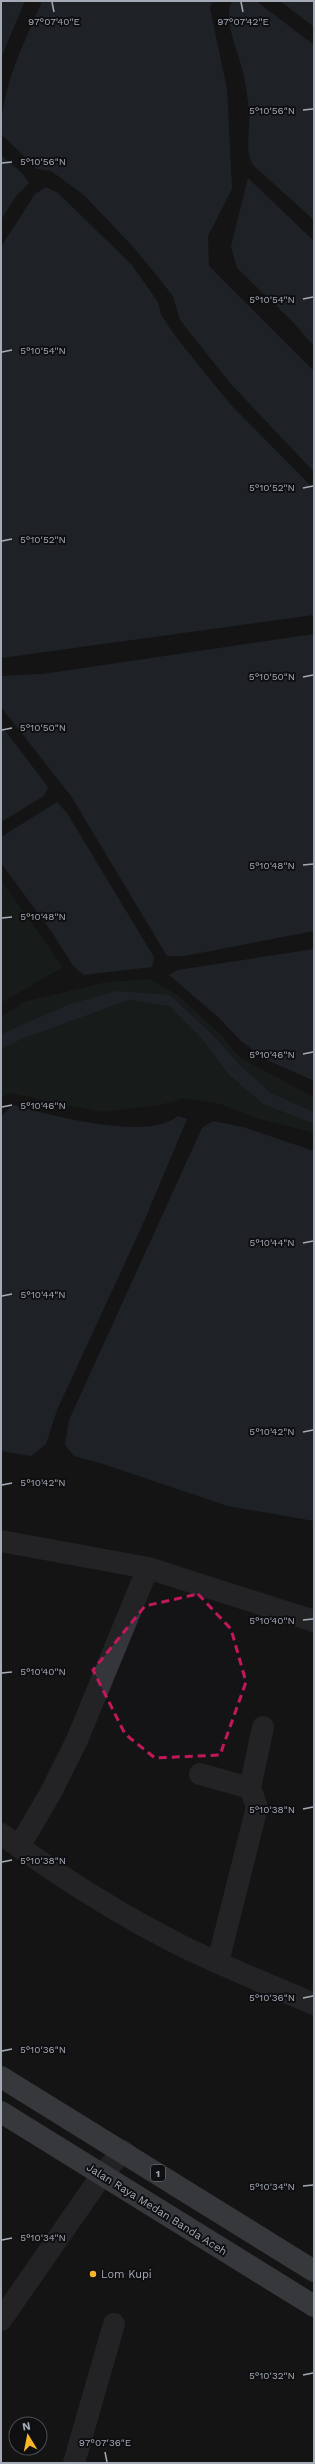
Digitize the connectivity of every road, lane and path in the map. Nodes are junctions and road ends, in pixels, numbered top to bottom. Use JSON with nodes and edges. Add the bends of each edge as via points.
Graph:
{"nodes":[{"id":1,"x":1,"y":1541,"type":"edge"},
{"id":2,"x":148,"y":1568,"type":"junction"},
{"id":3,"x":314,"y":1621,"type":"edge"},
{"id":4,"x":263,"y":1727,"type":"dead end"},
{"id":5,"x":200,"y":1774,"type":"dead end"},
{"id":6,"x":250,"y":1788,"type":"junction"},
{"id":7,"x":1,"y":1834,"type":"edge"},
{"id":8,"x":19,"y":1847,"type":"junction"},
{"id":9,"x":218,"y":1962,"type":"junction"},
{"id":10,"x":314,"y":2004,"type":"edge"},
{"id":11,"x":1,"y":2077,"type":"edge"},
{"id":12,"x":1,"y":2112,"type":"edge"},
{"id":13,"x":123,"y":2151,"type":"junction"},
{"id":14,"x":102,"y":2175,"type":"junction"},
{"id":15,"x":314,"y":2271,"type":"edge"},
{"id":16,"x":314,"y":2306,"type":"edge"},
{"id":17,"x":1,"y":2320,"type":"edge"},
{"id":18,"x":114,"y":2324,"type":"dead end"},
{"id":19,"x":74,"y":2463,"type":"edge"}],
"edges":[{"from":1,"to":2,"type":"street"},
{"from":2,"to":3,"type":"street"},
{"from":2,"to":8,"type":"street","via":[[77,1740]]},
{"from":4,"to":6,"type":"street"},
{"from":5,"to":6,"type":"street"},
{"from":6,"to":9,"type":"street","via":[[255,1798],[256,1816]]},
{"from":7,"to":8,"type":"street"},
{"from":8,"to":9,"type":"street","via":[[102,1902]]},
{"from":9,"to":10,"type":"street"},
{"from":11,"to":13,"type":"highway","number":"1"},
{"from":12,"to":14,"type":"highway","name":"Jalan Raya Medan Banda Aceh"},
{"from":13,"to":14,"type":"street"},
{"from":13,"to":15,"type":"highway","number":"1"},
{"from":14,"to":16,"type":"highway","name":"Jalan Raya Medan Banda Aceh"},
{"from":14,"to":17,"type":"street"},
{"from":18,"to":19,"type":"street"}]}
